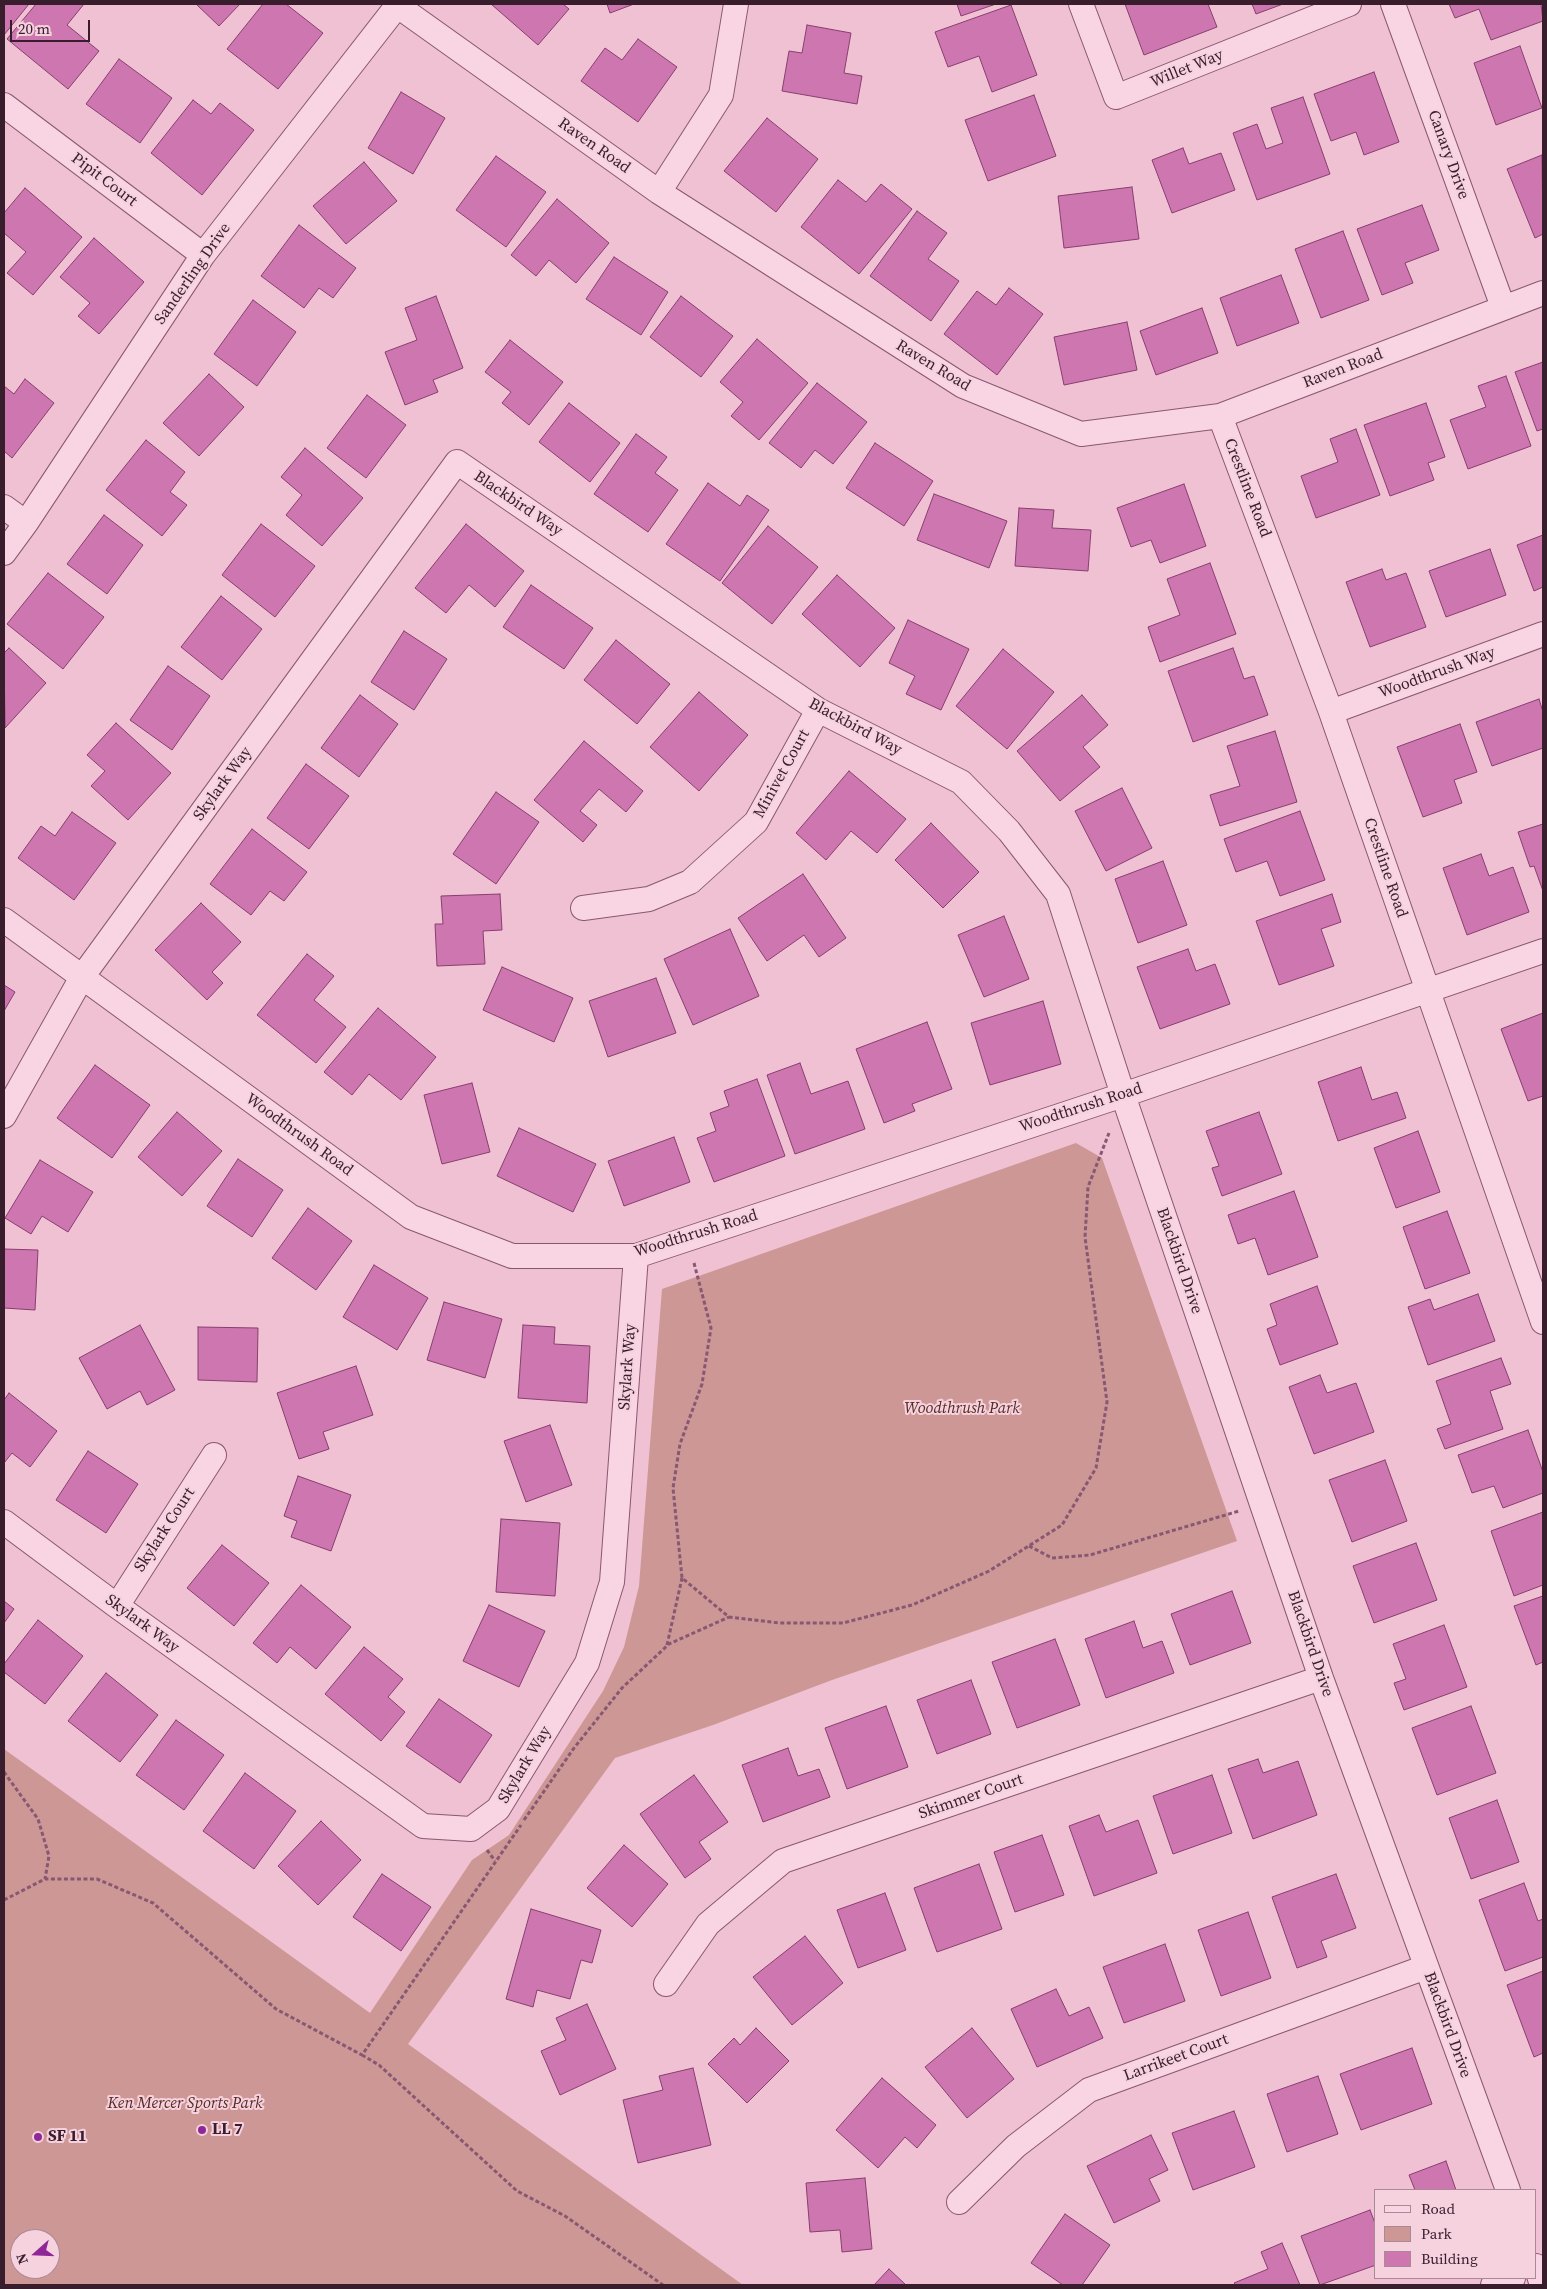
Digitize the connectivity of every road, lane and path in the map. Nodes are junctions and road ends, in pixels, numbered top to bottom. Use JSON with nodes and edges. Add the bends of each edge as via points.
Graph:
{"nodes":[{"id":1,"x":736,"y":4,"type":"edge"},
{"id":2,"x":1081,"y":4,"type":"edge"},
{"id":3,"x":1349,"y":4,"type":"edge"},
{"id":4,"x":1393,"y":4,"type":"edge"},
{"id":5,"x":396,"y":5,"type":"edge"},
{"id":6,"x":4,"y":105,"type":"edge"},
{"id":7,"x":659,"y":192,"type":"junction"},
{"id":8,"x":203,"y":255,"type":"junction"},
{"id":9,"x":1543,"y":293,"type":"edge"},
{"id":10,"x":1503,"y":307,"type":"junction"},
{"id":11,"x":1220,"y":416,"type":"junction"},
{"id":12,"x":456,"y":462,"type":"joint"},
{"id":13,"x":4,"y":506,"type":"edge"},
{"id":14,"x":26,"y":523,"type":"junction"},
{"id":15,"x":4,"y":553,"type":"edge"},
{"id":16,"x":1543,"y":634,"type":"edge"},
{"id":17,"x":818,"y":710,"type":"junction"},
{"id":18,"x":1331,"y":712,"type":"junction"},
{"id":19,"x":583,"y":908,"type":"dead end"},
{"id":20,"x":4,"y":920,"type":"edge"},
{"id":21,"x":1543,"y":951,"type":"edge"},
{"id":22,"x":82,"y":977,"type":"junction"},
{"id":23,"x":1427,"y":992,"type":"junction"},
{"id":24,"x":1123,"y":1095,"type":"junction"},
{"id":25,"x":4,"y":1116,"type":"edge"},
{"id":26,"x":1109,"y":1132,"type":"dead end"},
{"id":27,"x":685,"y":1239,"type":"junction"},
{"id":28,"x":636,"y":1256,"type":"junction"},
{"id":29,"x":1543,"y":1322,"type":"edge"},
{"id":30,"x":214,"y":1455,"type":"dead end"},
{"id":31,"x":1261,"y":1503,"type":"junction"},
{"id":32,"x":4,"y":1522,"type":"edge"},
{"id":33,"x":1029,"y":1546,"type":"junction"},
{"id":34,"x":682,"y":1578,"type":"junction"},
{"id":35,"x":116,"y":1606,"type":"junction"},
{"id":36,"x":729,"y":1617,"type":"junction"},
{"id":37,"x":667,"y":1646,"type":"junction"},
{"id":38,"x":1321,"y":1678,"type":"junction"},
{"id":39,"x":4,"y":1772,"type":"edge"},
{"id":40,"x":45,"y":1879,"type":"junction"},
{"id":41,"x":4,"y":1900,"type":"edge"},
{"id":42,"x":1426,"y":1967,"type":"junction"},
{"id":43,"x":666,"y":1984,"type":"dead end"},
{"id":44,"x":362,"y":2055,"type":"junction"},
{"id":45,"x":1508,"y":2189,"type":"edge"},
{"id":46,"x":959,"y":2202,"type":"dead end"},
{"id":47,"x":1510,"y":2279,"type":"edge"},
{"id":48,"x":663,"y":2285,"type":"edge"},
{"id":49,"x":1494,"y":2285,"type":"edge"}],
"edges":[{"from":1,"to":7,"type":"street","via":[[721,95]]},
{"from":2,"to":3,"type":"street","name":"Willet Way","via":[[1116,97]]},
{"from":4,"to":10,"type":"street","name":"Canary Drive"},
{"from":5,"to":7,"type":"street","name":"Raven Road"},
{"from":5,"to":8,"type":"street","name":"Sanderling Drive"},
{"from":6,"to":8,"type":"street","name":"Pipit Court"},
{"from":7,"to":11,"type":"street","name":"Raven Road","via":[[963,386],[1081,434]]},
{"from":8,"to":14,"type":"street","name":"Sanderling Drive"},
{"from":9,"to":10,"type":"street","name":"Raven Road"},
{"from":10,"to":11,"type":"street","name":"Raven Road"},
{"from":11,"to":18,"type":"street","name":"Crestline Road"},
{"from":12,"to":17,"type":"street","name":"Blackbird Way"},
{"from":12,"to":22,"type":"street","name":"Skylark Way"},
{"from":13,"to":14,"type":"street"},
{"from":14,"to":15,"type":"street","name":"Sanderling Drive"},
{"from":16,"to":18,"type":"street","name":"Woodthrush Way"},
{"from":17,"to":19,"type":"street","name":"Minivet Court","via":[[756,822],[690,882],[649,899]]},
{"from":17,"to":24,"type":"street","name":"Blackbird Way","via":[[961,782],[1009,831],[1058,894]]},
{"from":18,"to":23,"type":"street","name":"Crestline Road"},
{"from":20,"to":22,"type":"street","name":"Woodthrush Road"},
{"from":21,"to":23,"type":"street"},
{"from":22,"to":25,"type":"street","name":"Skylark Way"},
{"from":22,"to":28,"type":"street","name":"Woodthrush Road","via":[[411,1217],[512,1256]]},
{"from":23,"to":24,"type":"street","name":"Woodthrush Road"},
{"from":23,"to":29,"type":"street","name":"Crestline Road"},
{"from":24,"to":27,"type":"street","name":"Woodthrush Road"},
{"from":24,"to":31,"type":"street","name":"Blackbird Drive"},
{"from":26,"to":33,"type":"path","via":[[1088,1187],[1085,1237],[1107,1402],[1096,1468],[1062,1525]]},
{"from":27,"to":28,"type":"street","name":"Woodthrush Road"},
{"from":27,"to":34,"type":"path","via":[[699,1276],[711,1328],[702,1384],[680,1444],[673,1488]]},
{"from":28,"to":35,"type":"street","name":"Skylark Way","via":[[612,1582],[587,1663],[498,1809],[471,1829],[423,1826]]},
{"from":30,"to":35,"type":"street","name":"Skylark Court"},
{"from":31,"to":33,"type":"path","via":[[1090,1555],[1052,1558]]},
{"from":31,"to":38,"type":"street","name":"Blackbird Drive"},
{"from":32,"to":35,"type":"street","name":"Skylark Way"},
{"from":33,"to":36,"type":"path","via":[[989,1571],[912,1605],[843,1623]]},
{"from":34,"to":36,"type":"path"},
{"from":34,"to":37,"type":"path"},
{"from":36,"to":37,"type":"path"},
{"from":37,"to":44,"type":"path","via":[[622,1688],[574,1748]]},
{"from":38,"to":42,"type":"street","name":"Blackbird Drive"},
{"from":38,"to":43,"type":"street","name":"Skimmer Court","via":[[783,1861],[708,1924]]},
{"from":39,"to":40,"type":"path","via":[[38,1819],[49,1856]]},
{"from":40,"to":41,"type":"path"},
{"from":40,"to":44,"type":"path","via":[[97,1879],[153,1903],[276,2009]]},
{"from":42,"to":45,"type":"street","name":"Blackbird Drive"},
{"from":42,"to":46,"type":"street","name":"Larrikeet Court","via":[[1089,2090],[1016,2146]]},
{"from":44,"to":48,"type":"path","via":[[379,2065],[517,2191],[565,2216]]},
{"from":47,"to":49,"type":"street"}]}
